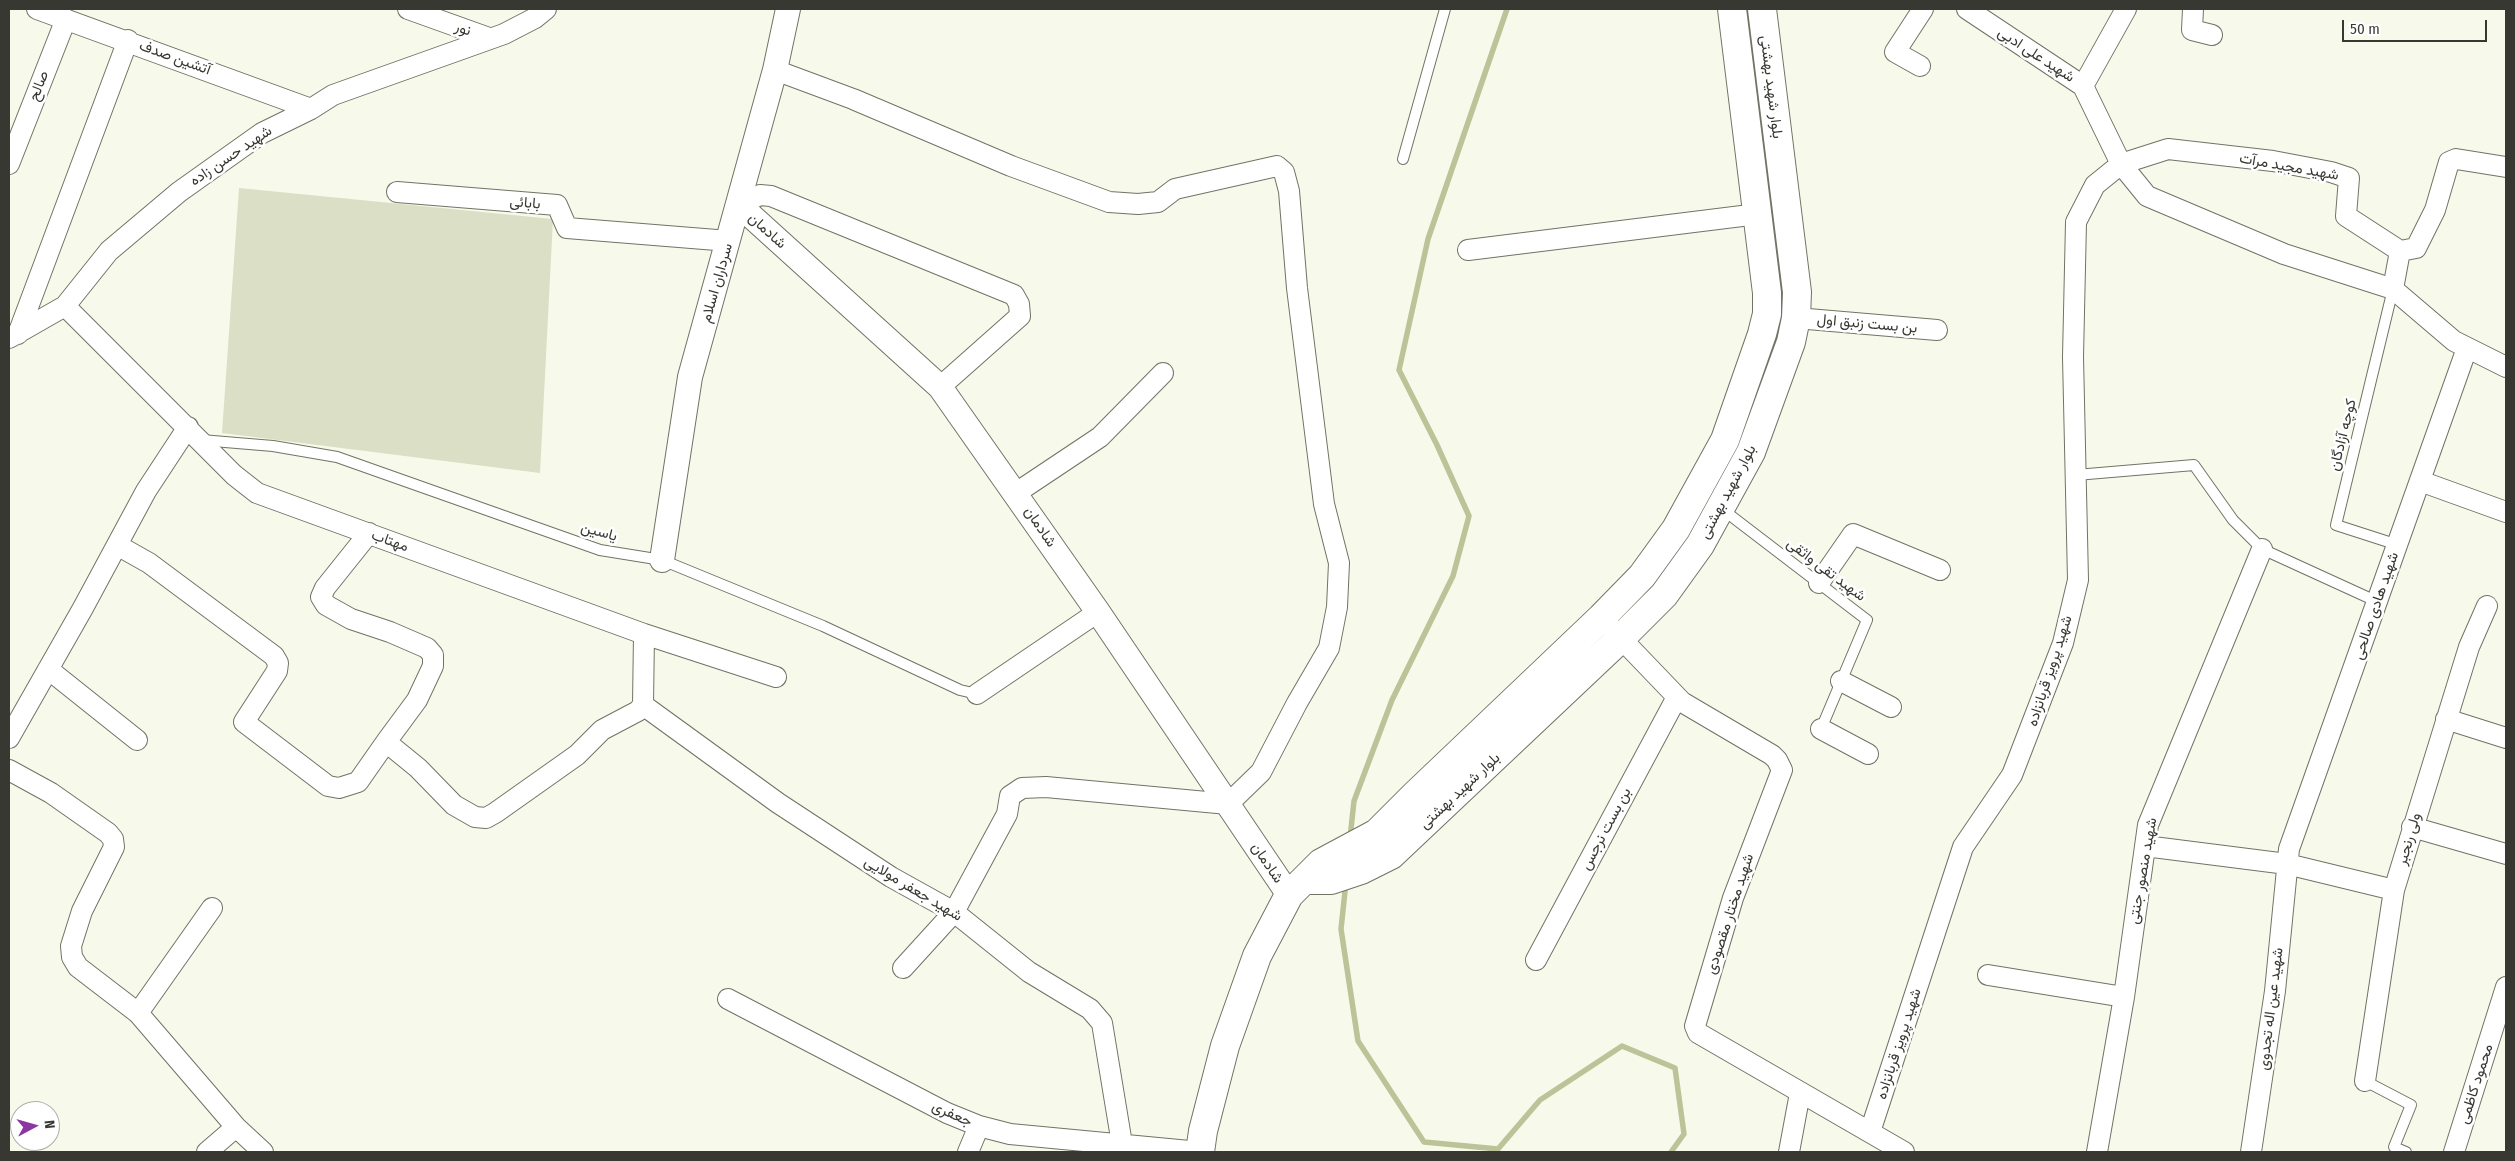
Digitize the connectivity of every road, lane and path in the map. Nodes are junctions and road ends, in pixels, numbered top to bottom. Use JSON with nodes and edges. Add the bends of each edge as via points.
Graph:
{"nodes":[{"id":1,"x":37,"y":9,"type":"edge"},
{"id":2,"x":408,"y":9,"type":"edge"},
{"id":3,"x":546,"y":9,"type":"edge"},
{"id":4,"x":788,"y":9,"type":"edge"},
{"id":5,"x":1445,"y":9,"type":"edge"},
{"id":6,"x":1732,"y":9,"type":"edge"},
{"id":7,"x":1762,"y":9,"type":"edge"},
{"id":8,"x":1923,"y":9,"type":"edge"},
{"id":9,"x":1967,"y":9,"type":"edge"},
{"id":10,"x":2126,"y":9,"type":"edge"},
{"id":11,"x":2193,"y":9,"type":"edge"},
{"id":12,"x":67,"y":14,"type":"edge"},
{"id":13,"x":2212,"y":35,"type":"dead end"},
{"id":14,"x":489,"y":38,"type":"junction"},
{"id":15,"x":128,"y":40,"type":"junction"},
{"id":16,"x":1920,"y":66,"type":"dead end"},
{"id":17,"x":775,"y":70,"type":"junction"},
{"id":18,"x":2083,"y":86,"type":"junction"},
{"id":19,"x":1771,"y":88,"type":"junction"},
{"id":20,"x":1742,"y":92,"type":"junction"},
{"id":21,"x":311,"y":109,"type":"junction"},
{"id":22,"x":1403,"y":160,"type":"dead end"},
{"id":23,"x":9,"y":164,"type":"edge"},
{"id":24,"x":2121,"y":164,"type":"junction"},
{"id":25,"x":2506,"y":167,"type":"edge"},
{"id":26,"x":397,"y":192,"type":"dead end"},
{"id":27,"x":739,"y":205,"type":"junction"},
{"id":28,"x":1758,"y":214,"type":"junction"},
{"id":29,"x":728,"y":241,"type":"junction"},
{"id":30,"x":1468,"y":250,"type":"dead end"},
{"id":31,"x":2400,"y":251,"type":"junction"},
{"id":32,"x":2393,"y":289,"type":"junction"},
{"id":33,"x":65,"y":306,"type":"junction"},
{"id":34,"x":1796,"y":318,"type":"junction"},
{"id":35,"x":1937,"y":330,"type":"dead end"},
{"id":36,"x":13,"y":336,"type":"edge"},
{"id":37,"x":2467,"y":348,"type":"junction"},
{"id":38,"x":2506,"y":367,"type":"edge"},
{"id":39,"x":1163,"y":373,"type":"dead end"},
{"id":40,"x":940,"y":387,"type":"junction"},
{"id":41,"x":194,"y":433,"type":"junction"},
{"id":42,"x":2076,"y":475,"type":"junction"},
{"id":43,"x":2420,"y":481,"type":"junction"},
{"id":44,"x":1016,"y":493,"type":"junction"},
{"id":45,"x":1721,"y":508,"type":"junction"},
{"id":46,"x":2506,"y":512,"type":"edge"},
{"id":47,"x":369,"y":533,"type":"junction"},
{"id":48,"x":2398,"y":545,"type":"junction"},
{"id":49,"x":117,"y":546,"type":"junction"},
{"id":50,"x":2262,"y":549,"type":"junction"},
{"id":51,"x":662,"y":560,"type":"junction"},
{"id":52,"x":1940,"y":570,"type":"dead end"},
{"id":53,"x":1819,"y":583,"type":"junction"},
{"id":54,"x":2378,"y":602,"type":"junction"},
{"id":55,"x":2487,"y":606,"type":"dead end"},
{"id":56,"x":1098,"y":612,"type":"junction"},
{"id":57,"x":1601,"y":618,"type":"junction"},
{"id":58,"x":644,"y":634,"type":"junction"},
{"id":59,"x":1621,"y":638,"type":"junction"},
{"id":60,"x":48,"y":669,"type":"junction"},
{"id":61,"x":776,"y":677,"type":"dead end"},
{"id":62,"x":1841,"y":680,"type":"junction"},
{"id":63,"x":977,"y":694,"type":"joint"},
{"id":64,"x":1677,"y":697,"type":"junction"},
{"id":65,"x":643,"y":705,"type":"junction"},
{"id":66,"x":1891,"y":707,"type":"dead end"},
{"id":67,"x":2446,"y":718,"type":"junction"},
{"id":68,"x":1821,"y":729,"type":"joint"},
{"id":69,"x":9,"y":738,"type":"edge"},
{"id":70,"x":2506,"y":738,"type":"edge"},
{"id":71,"x":137,"y":740,"type":"dead end"},
{"id":72,"x":386,"y":742,"type":"junction"},
{"id":73,"x":1868,"y":754,"type":"dead end"},
{"id":74,"x":9,"y":770,"type":"edge"},
{"id":75,"x":1228,"y":804,"type":"junction"},
{"id":76,"x":2412,"y":827,"type":"junction"},
{"id":77,"x":1384,"y":844,"type":"junction"},
{"id":78,"x":2145,"y":846,"type":"junction"},
{"id":79,"x":2506,"y":854,"type":"edge"},
{"id":80,"x":2287,"y":864,"type":"junction"},
{"id":81,"x":1312,"y":879,"type":"junction"},
{"id":82,"x":2394,"y":890,"type":"junction"},
{"id":83,"x":212,"y":908,"type":"dead end"},
{"id":84,"x":954,"y":912,"type":"junction"},
{"id":85,"x":1536,"y":960,"type":"dead end"},
{"id":86,"x":903,"y":968,"type":"dead end"},
{"id":87,"x":1988,"y":974,"type":"dead end"},
{"id":88,"x":2506,"y":987,"type":"edge"},
{"id":89,"x":2124,"y":997,"type":"junction"},
{"id":90,"x":728,"y":999,"type":"dead end"},
{"id":91,"x":138,"y":1014,"type":"junction"},
{"id":92,"x":2365,"y":1081,"type":"joint"},
{"id":93,"x":1800,"y":1093,"type":"junction"},
{"id":94,"x":236,"y":1126,"type":"junction"},
{"id":95,"x":979,"y":1126,"type":"junction"},
{"id":96,"x":1870,"y":1132,"type":"junction"},
{"id":97,"x":1122,"y":1144,"type":"junction"},
{"id":98,"x":207,"y":1152,"type":"edge"},
{"id":99,"x":263,"y":1152,"type":"edge"},
{"id":100,"x":968,"y":1152,"type":"edge"},
{"id":101,"x":1200,"y":1152,"type":"edge"},
{"id":102,"x":1790,"y":1152,"type":"edge"},
{"id":103,"x":1904,"y":1152,"type":"edge"},
{"id":104,"x":2097,"y":1152,"type":"edge"},
{"id":105,"x":2251,"y":1152,"type":"edge"},
{"id":106,"x":2406,"y":1152,"type":"edge"},
{"id":107,"x":2454,"y":1152,"type":"edge"}],
"edges":[{"from":1,"to":12,"type":"street","name":"آتشین صدف"},
{"from":2,"to":14,"type":"street","name":"نور"},
{"from":3,"to":14,"type":"street","name":"شهید حسن زاده","via":[[504,34]]},
{"from":4,"to":17,"type":"street","name":"سرداران اسلام"},
{"from":5,"to":22,"type":"lane"},
{"from":6,"to":20,"type":"main road","name":"بلوار شهید بهشتی"},
{"from":7,"to":19,"type":"main road","name":"بلوار شهید بهشتی"},
{"from":8,"to":16,"type":"street","via":[[1895,52]]},
{"from":9,"to":18,"type":"street","name":"شهید علی ادبی"},
{"from":10,"to":18,"type":"street"},
{"from":11,"to":13,"type":"street","via":[[2192,30]]},
{"from":12,"to":15,"type":"street","name":"آتشین صدف"},
{"from":12,"to":23,"type":"street","name":"صالح"},
{"from":14,"to":21,"type":"street","name":"شهید حسن زاده","via":[[333,95]]},
{"from":15,"to":21,"type":"street","name":"آتشین صدف"},
{"from":15,"to":36,"type":"street"},
{"from":17,"to":27,"type":"street","name":"سرداران اسلام"},
{"from":17,"to":75,"type":"street","via":[[853,99],[1011,166],[1109,202],[1158,202],[1175,189],[1197,183],[1265,167],[1277,166],[1284,172],[1291,208],[1297,288],[1324,504],[1339,563],[1337,607],[1329,648],[1261,772]]},
{"from":18,"to":24,"type":"street","name":"شهید علی ادبی"},
{"from":19,"to":20,"type":"main road"},
{"from":19,"to":34,"type":"main road","name":"بلوار شهید بهشتی","via":[[1796,292]]},
{"from":20,"to":28,"type":"main road","name":"بلوار شهید بهشتی"},
{"from":21,"to":33,"type":"street","name":"شهید حسن زاده","via":[[262,133],[179,192],[109,252]]},
{"from":24,"to":31,"type":"street","name":"شهید مجید مرآت","via":[[2168,149],[2273,161],[2331,172],[2349,178],[2346,216]]},
{"from":24,"to":32,"type":"street","name":"شهید علی ادبی","via":[[2147,196],[2284,254]]},
{"from":24,"to":42,"type":"street","name":"شهید پرویز قربانزاده","via":[[2095,186],[2076,222],[2073,357]]},
{"from":25,"to":31,"type":"street","via":[[2456,159],[2449,162],[2435,210],[2416,248]]},
{"from":26,"to":29,"type":"street","name":"بابائی","via":[[557,205],[566,228]]},
{"from":27,"to":29,"type":"street","name":"سرداران اسلام"},
{"from":27,"to":40,"type":"street","name":"شادمان"},
{"from":27,"to":40,"type":"street","via":[[760,195],[771,196],[1014,295],[1020,316]]},
{"from":28,"to":30,"type":"street"},
{"from":28,"to":57,"type":"main road","name":"بلوار شهید بهشتی","via":[[1767,314],[1725,440],[1676,529],[1642,576]]},
{"from":29,"to":51,"type":"street","name":"سرداران اسلام","via":[[690,377]]},
{"from":31,"to":32,"type":"street"},
{"from":32,"to":37,"type":"street","via":[[2454,342]]},
{"from":32,"to":48,"type":"lane","name":"کوچه آزادگان","via":[[2336,525]]},
{"from":33,"to":36,"type":"street","name":"شهید حسن زاده"},
{"from":33,"to":41,"type":"street","name":"مهتاب"},
{"from":34,"to":35,"type":"street","name":"بن بست زنبق اول"},
{"from":34,"to":45,"type":"main road","name":"بلوار شهید بهشتی","via":[[1751,452]]},
{"from":37,"to":38,"type":"street"},
{"from":37,"to":43,"type":"street","name":"شهید هادی صالحی"},
{"from":39,"to":44,"type":"street","via":[[1100,437]]},
{"from":40,"to":44,"type":"street","name":"شادمان"},
{"from":41,"to":47,"type":"street","name":"مهتاب","via":[[234,475],[257,493]]},
{"from":41,"to":49,"type":"street","via":[[146,491]]},
{"from":41,"to":51,"type":"lane","name":"یاسین","via":[[337,457],[600,550]]},
{"from":42,"to":50,"type":"lane","via":[[2194,466],[2233,520]]},
{"from":42,"to":96,"type":"street","name":"شهید پرویز قربانزاده","via":[[2078,580],[2062,643],[2012,774],[1963,847]]},
{"from":43,"to":46,"type":"street"},
{"from":43,"to":48,"type":"street","name":"شهید هادی صالحی"},
{"from":44,"to":56,"type":"street","name":"شادمان"},
{"from":45,"to":53,"type":"lane","name":"شهید تقی واثقی"},
{"from":45,"to":59,"type":"main road","name":"بلوار شهید بهشتی","via":[[1700,545],[1664,594]]},
{"from":47,"to":58,"type":"street","name":"مهتاب"},
{"from":47,"to":72,"type":"street","via":[[321,597],[326,605],[351,619],[427,648],[432,655],[433,666],[417,700]]},
{"from":48,"to":54,"type":"street","name":"شهید هادی صالحی"},
{"from":49,"to":60,"type":"street"},
{"from":49,"to":72,"type":"street","via":[[149,563],[274,656],[278,663],[277,671],[244,722],[328,786],[339,788],[358,782]]},
{"from":50,"to":54,"type":"lane"},
{"from":50,"to":78,"type":"street","name":"شهید منصور جنتی","via":[[2148,825]]},
{"from":51,"to":63,"type":"lane","name":"یاسین","via":[[823,626],[960,690]]},
{"from":52,"to":53,"type":"street","via":[[1853,534]]},
{"from":53,"to":62,"type":"lane","name":"شهید تقی واثقی","via":[[1867,620]]},
{"from":54,"to":80,"type":"street","name":"شهید هادی صالحی","via":[[2289,849]]},
{"from":55,"to":67,"type":"street","name":"ولی رنجبر"},
{"from":56,"to":63,"type":"street"},
{"from":56,"to":75,"type":"street","name":"شادمان"},
{"from":57,"to":59,"type":"street","name":"شهید مختار مقصودی"},
{"from":57,"to":77,"type":"main road","name":"بلوار شهید بهشتی","via":[[1422,788]]},
{"from":58,"to":61,"type":"street","name":"مهتاب"},
{"from":58,"to":65,"type":"street"},
{"from":59,"to":64,"type":"street","name":"شهید مختار مقصودی"},
{"from":59,"to":77,"type":"main road","name":"بلوار شهید بهشتی"},
{"from":60,"to":69,"type":"street"},
{"from":60,"to":71,"type":"street"},
{"from":62,"to":66,"type":"street"},
{"from":62,"to":68,"type":"lane","name":"شهید تقی واثقی"},
{"from":64,"to":85,"type":"street","name":"بن بست نرجس"},
{"from":64,"to":93,"type":"street","name":"شهید مختار مقصودی","via":[[1772,755],[1782,770],[1733,898],[1695,1026],[1698,1033]]},
{"from":65,"to":72,"type":"street","via":[[638,711],[602,730],[577,755],[486,818],[475,817],[454,805],[418,768]]},
{"from":65,"to":84,"type":"street","name":"شهید جعفر مولایی","via":[[778,803],[891,877]]},
{"from":67,"to":70,"type":"street"},
{"from":67,"to":76,"type":"street","name":"ولی رنجبر"},
{"from":68,"to":73,"type":"street"},
{"from":74,"to":91,"type":"street","via":[[51,792],[113,839],[114,847],[82,911],[71,946],[72,957],[78,967]]},
{"from":75,"to":81,"type":"street","name":"شادمان"},
{"from":75,"to":84,"type":"street","via":[[1022,788],[1010,796],[1006,814]]},
{"from":76,"to":79,"type":"street"},
{"from":76,"to":82,"type":"street","name":"ولی رنجبر"},
{"from":77,"to":81,"type":"main road"},
{"from":78,"to":80,"type":"street"},
{"from":78,"to":89,"type":"street","name":"شهید منصور جنتی"},
{"from":80,"to":82,"type":"street"},
{"from":80,"to":105,"type":"street","name":"شهید عین اله تجدوی","via":[[2275,992]]},
{"from":81,"to":101,"type":"main road","via":[[1257,956],[1225,1046]]},
{"from":82,"to":92,"type":"street","name":"ولی رنجبر"},
{"from":83,"to":91,"type":"street"},
{"from":84,"to":86,"type":"street"},
{"from":84,"to":97,"type":"street","name":"شهید جعفر مولایی","via":[[1029,972],[1090,1009],[1102,1023]]},
{"from":87,"to":89,"type":"street"},
{"from":88,"to":107,"type":"street","name":"محمود کاظمی"},
{"from":89,"to":104,"type":"street","name":"شهید منصور جنتی"},
{"from":90,"to":95,"type":"street","name":"جعفری","via":[[947,1114]]},
{"from":91,"to":94,"type":"street"},
{"from":92,"to":106,"type":"lane","via":[[2411,1105],[2394,1147]]},
{"from":93,"to":96,"type":"street","name":"شهید مختار مقصودی"},
{"from":93,"to":102,"type":"street"},
{"from":94,"to":98,"type":"street"},
{"from":94,"to":99,"type":"street"},
{"from":95,"to":97,"type":"street","name":"جعفری","via":[[1010,1134]]},
{"from":95,"to":100,"type":"street"},
{"from":96,"to":103,"type":"street","name":"شهید مختار مقصودی"},
{"from":97,"to":101,"type":"street","name":"جعفری"}]}
